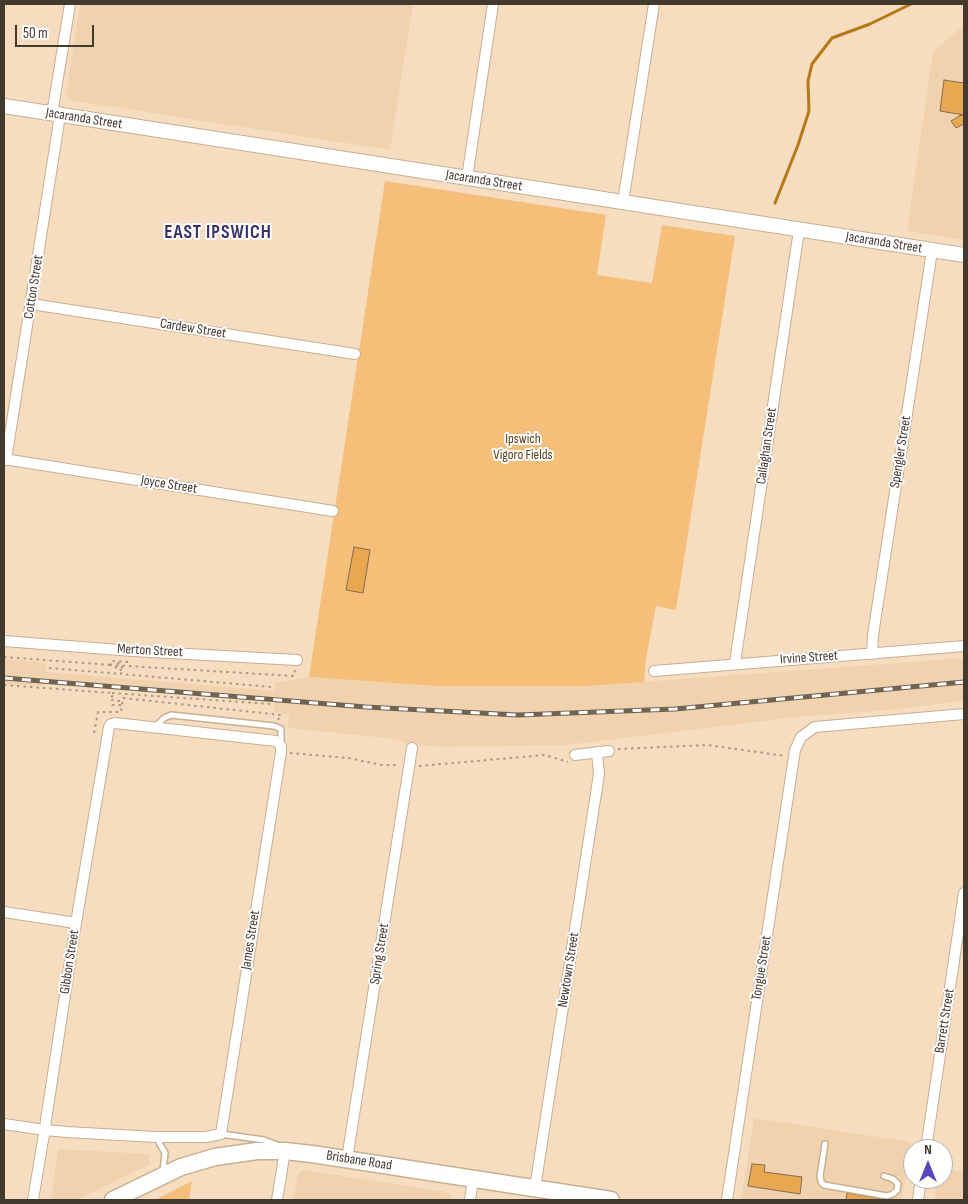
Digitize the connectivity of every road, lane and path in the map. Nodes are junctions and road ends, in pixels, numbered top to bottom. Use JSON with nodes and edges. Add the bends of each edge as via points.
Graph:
{"nodes":[{"id":1,"x":70,"y":4,"type":"edge"},
{"id":2,"x":493,"y":4,"type":"edge"},
{"id":3,"x":654,"y":4,"type":"edge"},
{"id":4,"x":4,"y":106,"type":"edge"},
{"id":5,"x":56,"y":114,"type":"junction"},
{"id":6,"x":467,"y":178,"type":"junction"},
{"id":7,"x":623,"y":202,"type":"junction"},
{"id":8,"x":799,"y":230,"type":"junction"},
{"id":9,"x":932,"y":250,"type":"junction"},
{"id":10,"x":964,"y":256,"type":"edge"},
{"id":11,"x":31,"y":304,"type":"junction"},
{"id":12,"x":356,"y":354,"type":"dead end"},
{"id":13,"x":5,"y":460,"type":"edge"},
{"id":14,"x":333,"y":511,"type":"dead end"},
{"id":15,"x":4,"y":640,"type":"edge"},
{"id":16,"x":964,"y":646,"type":"edge"},
{"id":17,"x":872,"y":654,"type":"junction"},
{"id":18,"x":4,"y":657,"type":"edge"},
{"id":19,"x":297,"y":660,"type":"joint"},
{"id":20,"x":128,"y":662,"type":"dead end"},
{"id":21,"x":735,"y":663,"type":"junction"},
{"id":22,"x":111,"y":665,"type":"junction"},
{"id":23,"x":122,"y":665,"type":"junction"},
{"id":24,"x":49,"y":668,"type":"dead end"},
{"id":25,"x":122,"y":670,"type":"junction"},
{"id":26,"x":654,"y":671,"type":"dead end"},
{"id":27,"x":121,"y":674,"type":"junction"},
{"id":28,"x":4,"y":685,"type":"edge"},
{"id":29,"x":272,"y":687,"type":"dead end"},
{"id":30,"x":112,"y":693,"type":"junction"},
{"id":31,"x":123,"y":698,"type":"dead end"},
{"id":32,"x":112,"y":700,"type":"junction"},
{"id":33,"x":120,"y":701,"type":"dead end"},
{"id":34,"x":270,"y":704,"type":"dead end"},
{"id":35,"x":122,"y":705,"type":"dead end"},
{"id":36,"x":964,"y":714,"type":"edge"},
{"id":37,"x":274,"y":726,"type":"junction"},
{"id":38,"x":155,"y":727,"type":"junction"},
{"id":39,"x":281,"y":746,"type":"junction"},
{"id":40,"x":412,"y":748,"type":"dead end"},
{"id":41,"x":597,"y":752,"type":"junction"},
{"id":42,"x":612,"y":752,"type":"joint"},
{"id":43,"x":290,"y":753,"type":"dead end"},
{"id":44,"x":794,"y":758,"type":"junction"},
{"id":45,"x":573,"y":759,"type":"joint"},
{"id":46,"x":399,"y":765,"type":"dead end"},
{"id":47,"x":417,"y":766,"type":"dead end"},
{"id":48,"x":964,"y":893,"type":"edge"},
{"id":49,"x":4,"y":912,"type":"edge"},
{"id":50,"x":76,"y":922,"type":"junction"},
{"id":51,"x":4,"y":1124,"type":"edge"},
{"id":52,"x":45,"y":1130,"type":"junction"},
{"id":53,"x":222,"y":1134,"type":"junction"},
{"id":54,"x":155,"y":1136,"type":"junction"},
{"id":55,"x":927,"y":1139,"type":"edge"},
{"id":56,"x":825,"y":1144,"type":"dead end"},
{"id":57,"x":285,"y":1151,"type":"junction"},
{"id":58,"x":347,"y":1159,"type":"junction"},
{"id":59,"x":162,"y":1176,"type":"junction"},
{"id":60,"x":884,"y":1176,"type":"dead end"},
{"id":61,"x":473,"y":1179,"type":"junction"},
{"id":62,"x":535,"y":1188,"type":"junction"},
{"id":63,"x":34,"y":1200,"type":"edge"},
{"id":64,"x":113,"y":1200,"type":"edge"},
{"id":65,"x":277,"y":1200,"type":"edge"},
{"id":66,"x":470,"y":1200,"type":"edge"},
{"id":67,"x":611,"y":1200,"type":"edge"},
{"id":68,"x":727,"y":1200,"type":"edge"}],
"edges":[{"from":1,"to":5,"type":"street","name":"Cotton Street"},
{"from":2,"to":6,"type":"street"},
{"from":3,"to":7,"type":"street"},
{"from":4,"to":5,"type":"street","name":"Jacaranda Street"},
{"from":5,"to":6,"type":"street","name":"Jacaranda Street"},
{"from":5,"to":11,"type":"street","name":"Cotton Street"},
{"from":6,"to":7,"type":"street","name":"Jacaranda Street"},
{"from":7,"to":8,"type":"street","name":"Jacaranda Street"},
{"from":8,"to":9,"type":"street","name":"Jacaranda Street"},
{"from":8,"to":21,"type":"street","name":"Callaghan Street"},
{"from":9,"to":10,"type":"street","name":"Jacaranda Street"},
{"from":9,"to":17,"type":"street","name":"Spengler Street"},
{"from":11,"to":12,"type":"street","name":"Cardew Street"},
{"from":11,"to":13,"type":"street","name":"Cotton Street"},
{"from":13,"to":14,"type":"street","name":"Joyce Street"},
{"from":15,"to":19,"type":"street","name":"Merton Street"},
{"from":16,"to":17,"type":"street","name":"Irvine Street"},
{"from":17,"to":21,"type":"street","name":"Irvine Street"},
{"from":18,"to":22,"type":"path"},
{"from":19,"to":23,"type":"path","via":[[294,676]]},
{"from":20,"to":22,"type":"path","via":[[112,661]]},
{"from":21,"to":26,"type":"street","name":"Irvine Street"},
{"from":22,"to":23,"type":"path"},
{"from":23,"to":25,"type":"path"},
{"from":23,"to":25,"type":"path","bridge":true,"via":[[116,663],[116,669]]},
{"from":24,"to":27,"type":"path"},
{"from":25,"to":27,"type":"path"},
{"from":27,"to":29,"type":"path"},
{"from":28,"to":30,"type":"path"},
{"from":30,"to":32,"type":"path"},
{"from":30,"to":34,"type":"path"},
{"from":31,"to":37,"type":"path","via":[[281,715]]},
{"from":32,"to":33,"type":"path"},
{"from":32,"to":35,"type":"path","via":[[112,704]]},
{"from":36,"to":44,"type":"street","name":"Tongue Street","via":[[815,726],[801,737]]},
{"from":37,"to":38,"type":"lane","via":[[171,715]]},
{"from":37,"to":39,"type":"lane","via":[[281,729]]},
{"from":38,"to":39,"type":"street","via":[[276,741]]},
{"from":38,"to":50,"type":"street","name":"Gibbon Street","via":[[111,724]]},
{"from":39,"to":53,"type":"street","name":"James Street"},
{"from":40,"to":58,"type":"street","name":"Spring Street"},
{"from":41,"to":42,"type":"street"},
{"from":41,"to":45,"type":"street"},
{"from":41,"to":62,"type":"street","name":"Newtown Street","via":[[599,774]]},
{"from":42,"to":44,"type":"path","via":[[708,745]]},
{"from":43,"to":46,"type":"path"},
{"from":44,"to":68,"type":"street","name":"Tongue Street"},
{"from":45,"to":47,"type":"path","via":[[545,755]]},
{"from":48,"to":55,"type":"street","name":"Barrett Street"},
{"from":49,"to":50,"type":"street"},
{"from":50,"to":52,"type":"street","name":"Gibbon Street"},
{"from":51,"to":52,"type":"street"},
{"from":52,"to":54,"type":"street"},
{"from":52,"to":63,"type":"street","name":"Gibbon Street"},
{"from":53,"to":54,"type":"street"},
{"from":53,"to":57,"type":"lane","via":[[264,1140]]},
{"from":54,"to":59,"type":"lane","via":[[165,1156]]},
{"from":56,"to":60,"type":"lane","via":[[820,1176],[824,1185],[887,1196],[897,1190],[898,1184]]},
{"from":57,"to":58,"type":"main road","name":"Brisbane Road"},
{"from":57,"to":59,"type":"main road","name":"Brisbane Road","via":[[228,1154],[202,1160]]},
{"from":57,"to":65,"type":"street"},
{"from":58,"to":61,"type":"main road","name":"Brisbane Road"},
{"from":59,"to":64,"type":"main road","name":"Brisbane Road"},
{"from":61,"to":62,"type":"main road","name":"Brisbane Road"},
{"from":61,"to":66,"type":"street"},
{"from":62,"to":67,"type":"main road","name":"Brisbane Road"}]}
